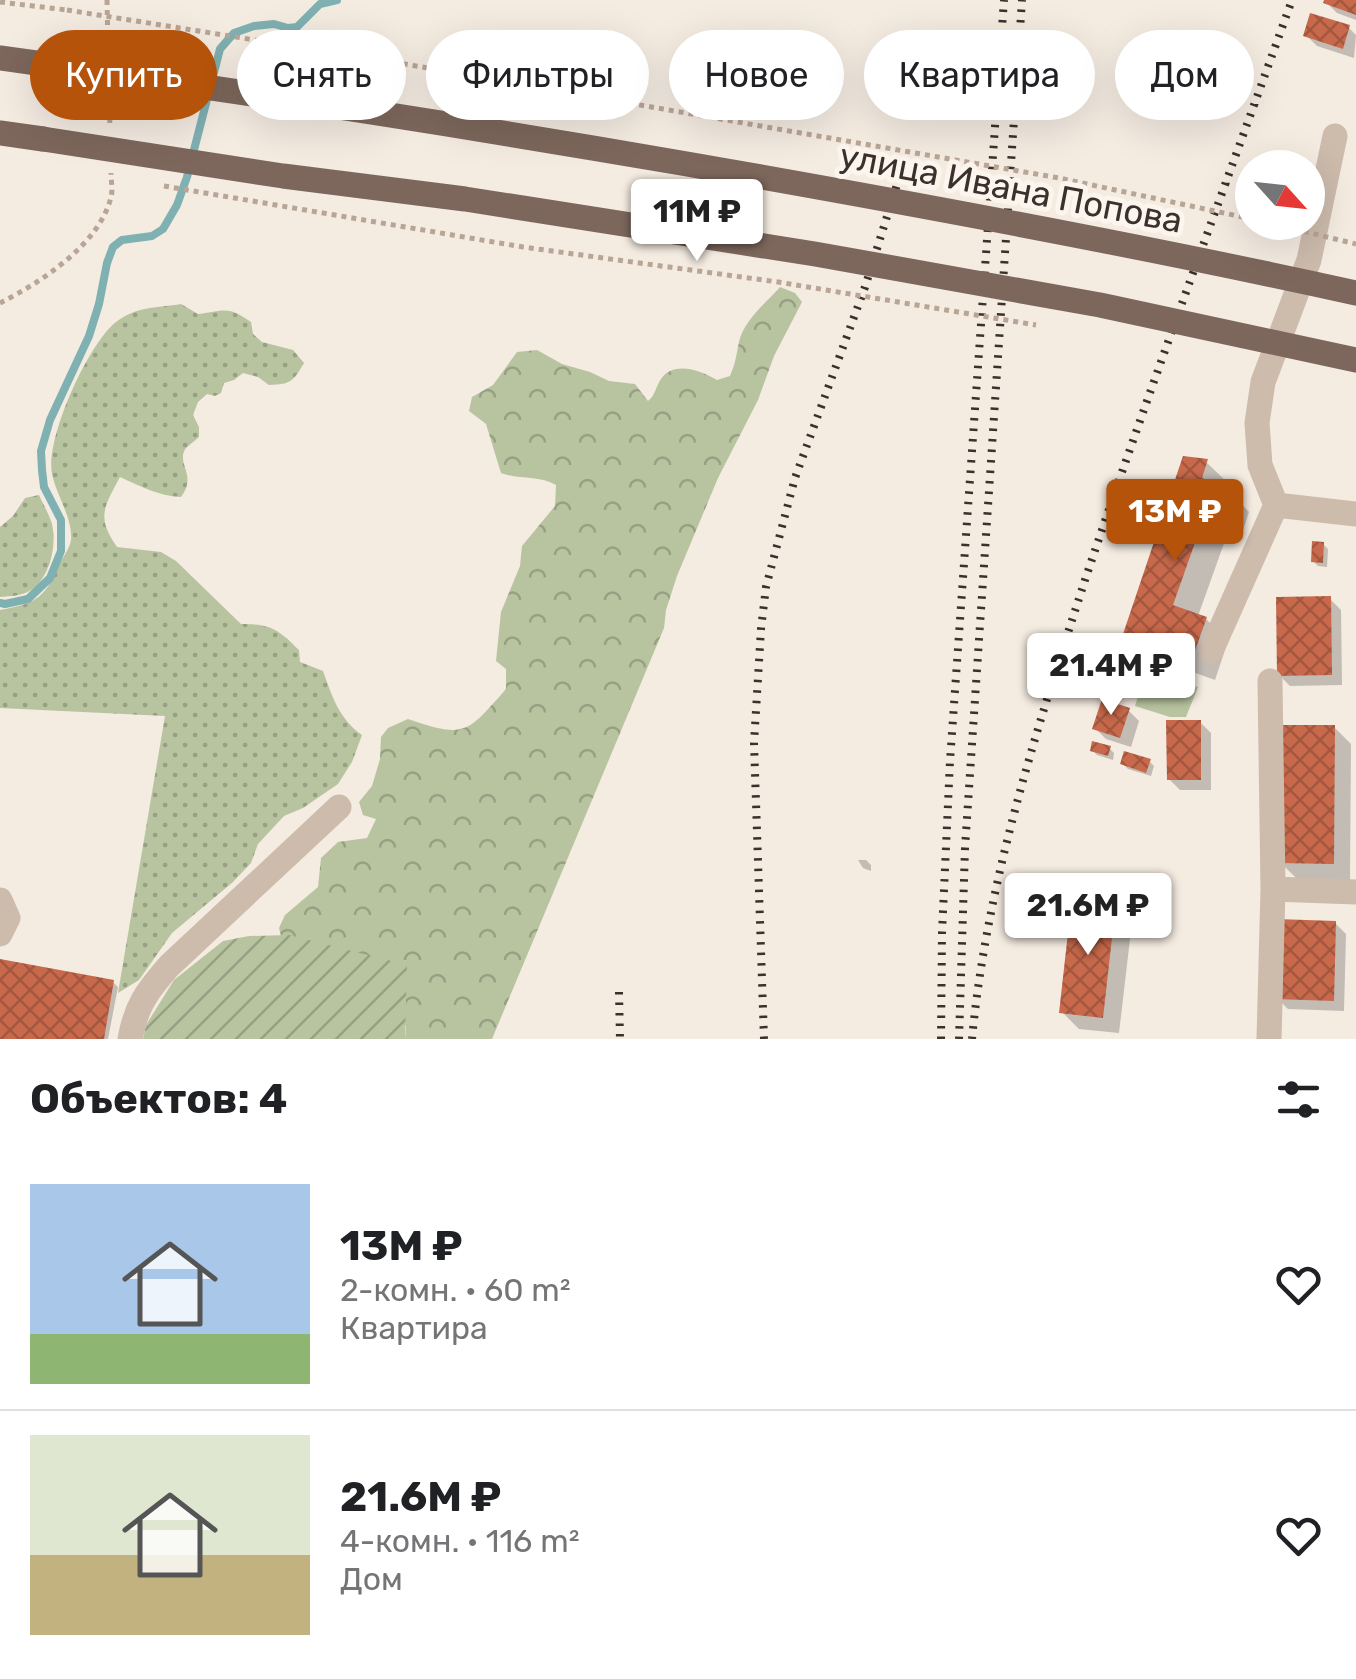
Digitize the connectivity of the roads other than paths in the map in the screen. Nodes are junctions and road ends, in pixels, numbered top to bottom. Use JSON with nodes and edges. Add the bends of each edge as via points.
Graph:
{"nodes":[{"id":1,"x":0,"y":58,"type":"edge"},
{"id":2,"x":0,"y":132,"type":"edge"},
{"id":3,"x":1335,"y":136,"type":"dead end"},
{"id":4,"x":1356,"y":293,"type":"edge"},
{"id":5,"x":1356,"y":360,"type":"edge"},
{"id":6,"x":1276,"y":505,"type":"junction"},
{"id":7,"x":1356,"y":514,"type":"edge"},
{"id":8,"x":1212,"y":650,"type":"dead end"},
{"id":9,"x":1270,"y":681,"type":"dead end"},
{"id":10,"x":339,"y":808,"type":"dead end"},
{"id":11,"x":1273,"y":888,"type":"junction"},
{"id":12,"x":1356,"y":892,"type":"edge"},
{"id":13,"x":0,"y":900,"type":"edge"},
{"id":14,"x":0,"y":934,"type":"edge"},
{"id":15,"x":130,"y":1039,"type":"edge"},
{"id":16,"x":1269,"y":1039,"type":"edge"}],
"edges":[{"from":1,"to":4,"type":"main road","name":"улица Ивана Попова","bridge":true,"via":[[784,181]]},
{"from":2,"to":5,"type":"main road","bridge":true,"via":[[815,254]]},
{"from":3,"to":6,"type":"lane","via":[[1309,260],[1263,382],[1256,423],[1260,464]]},
{"from":6,"to":7,"type":"lane"},
{"from":6,"to":8,"type":"lane"},
{"from":9,"to":11,"type":"lane"},
{"from":10,"to":15,"type":"lane","via":[[169,966],[145,993]]},
{"from":11,"to":12,"type":"lane"},
{"from":11,"to":16,"type":"lane"},
{"from":13,"to":14,"type":"lane","via":[[8,918]]}]}
